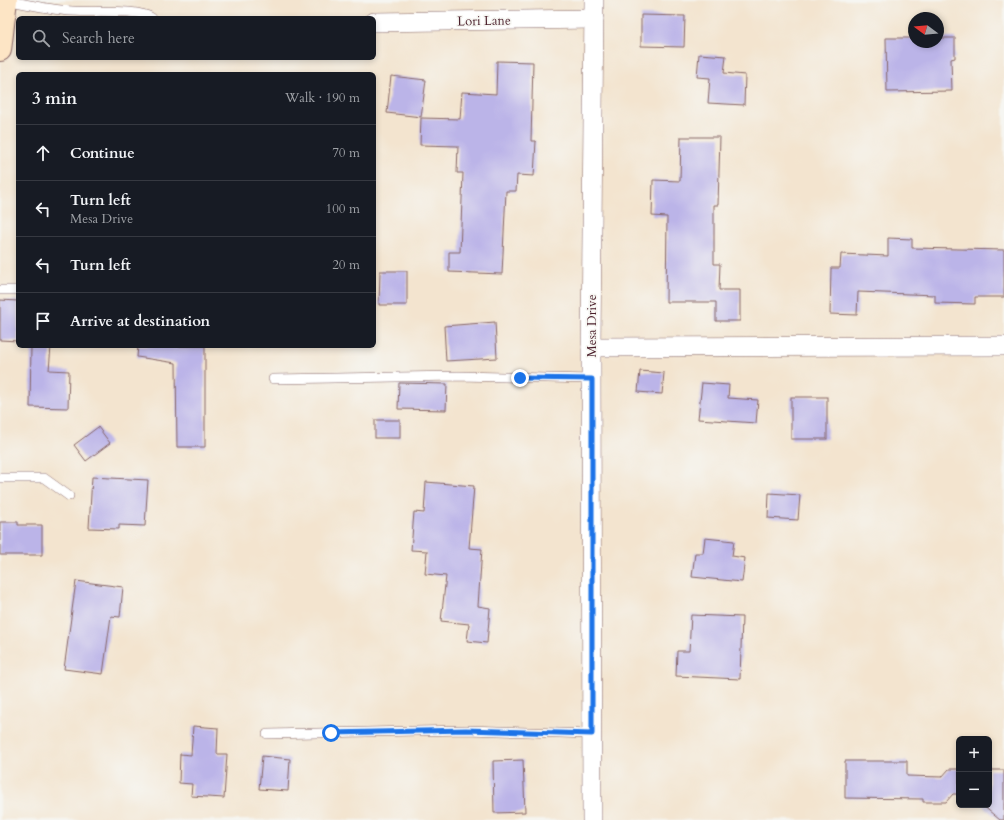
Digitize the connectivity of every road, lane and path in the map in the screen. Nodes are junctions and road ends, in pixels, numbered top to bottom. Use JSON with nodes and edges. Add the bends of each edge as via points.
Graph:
{"nodes":[{"id":1,"x":6,"y":0,"type":"edge"},
{"id":2,"x":594,"y":0,"type":"edge"},
{"id":3,"x":150,"y":16,"type":"edge"},
{"id":4,"x":594,"y":19,"type":"junction"},
{"id":5,"x":376,"y":22,"type":"edge"},
{"id":6,"x":0,"y":50,"type":"edge"},
{"id":7,"x":0,"y":290,"type":"edge"},
{"id":8,"x":16,"y":290,"type":"edge"},
{"id":9,"x":1004,"y":346,"type":"edge"},
{"id":10,"x":591,"y":347,"type":"junction"},
{"id":11,"x":273,"y":379,"type":"dead end"},
{"id":12,"x":592,"y":379,"type":"junction"},
{"id":13,"x":0,"y":478,"type":"edge"},
{"id":14,"x":69,"y":496,"type":"dead end"},
{"id":15,"x":267,"y":734,"type":"dead end"},
{"id":16,"x":592,"y":734,"type":"junction"},
{"id":17,"x":592,"y":820,"type":"edge"}],
"edges":[{"from":1,"to":3,"type":"lane","via":[[62,11],[122,12]]},
{"from":1,"to":6,"type":"street"},
{"from":2,"to":4,"type":"street","name":"Mesa Drive"},
{"from":4,"to":5,"type":"street","name":"Lori Lane"},
{"from":4,"to":10,"type":"street","name":"Mesa Drive"},
{"from":7,"to":8,"type":"lane"},
{"from":9,"to":10,"type":"street"},
{"from":10,"to":12,"type":"street","name":"Mesa Drive"},
{"from":11,"to":12,"type":"lane","via":[[459,376]]},
{"from":12,"to":16,"type":"street","name":"Mesa Drive"},
{"from":13,"to":14,"type":"lane","via":[[44,478]]},
{"from":15,"to":16,"type":"lane","via":[[466,730]]},
{"from":16,"to":17,"type":"street","name":"Mesa Drive"}]}
